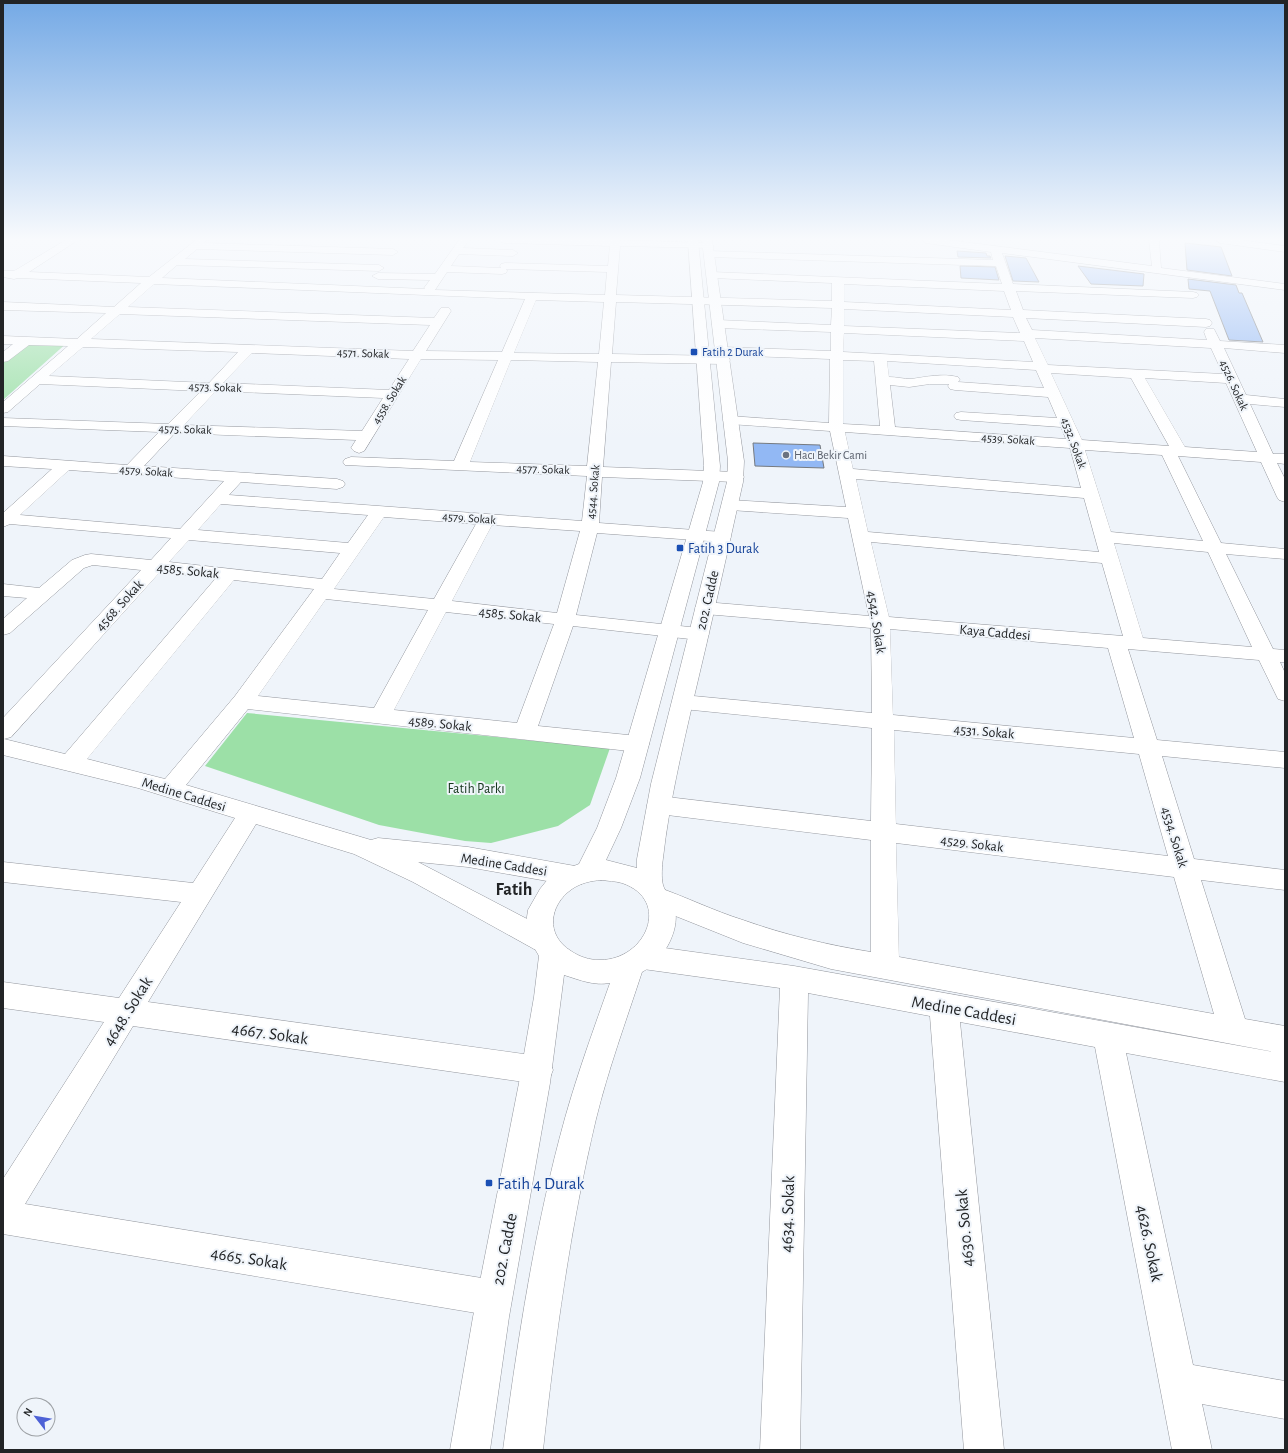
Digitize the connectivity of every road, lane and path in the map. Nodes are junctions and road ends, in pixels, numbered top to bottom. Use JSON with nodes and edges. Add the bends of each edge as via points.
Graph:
{"nodes":[{"id":1,"x":54,"y":308,"type":"edge"},
{"id":2,"x":120,"y":308,"type":"edge"},
{"id":3,"x":299,"y":308,"type":"edge"},
{"id":4,"x":447,"y":308,"type":"edge"},
{"id":5,"x":527,"y":308,"type":"edge"},
{"id":6,"x":609,"y":308,"type":"edge"},
{"id":7,"x":706,"y":308,"type":"edge"},
{"id":8,"x":710,"y":308,"type":"edge"},
{"id":9,"x":838,"y":308,"type":"edge"},
{"id":10,"x":894,"y":308,"type":"edge"},
{"id":11,"x":1016,"y":308,"type":"edge"},
{"id":12,"x":1199,"y":308,"type":"edge"},
{"id":13,"x":117,"y":310,"type":"junction"},
{"id":14,"x":1018,"y":314,"type":"junction"},
{"id":15,"x":291,"y":316,"type":"junction"},
{"id":16,"x":438,"y":322,"type":"junction"},
{"id":17,"x":1206,"y":323,"type":"junction"},
{"id":18,"x":718,"y":324,"type":"junction"},
{"id":19,"x":281,"y":327,"type":"dead end"},
{"id":20,"x":838,"y":329,"type":"junction"},
{"id":21,"x":1028,"y":335,"type":"junction"},
{"id":22,"x":271,"y":338,"type":"dead end"},
{"id":23,"x":3,"y":340,"type":"edge"},
{"id":24,"x":27,"y":340,"type":"junction"},
{"id":25,"x":81,"y":342,"type":"junction"},
{"id":26,"x":1215,"y":344,"type":"junction"},
{"id":27,"x":255,"y":349,"type":"junction"},
{"id":28,"x":1285,"y":349,"type":"edge"},
{"id":29,"x":417,"y":355,"type":"junction"},
{"id":30,"x":837,"y":355,"type":"junction"},
{"id":31,"x":722,"y":356,"type":"junction"},
{"id":32,"x":507,"y":357,"type":"junction"},
{"id":33,"x":880,"y":357,"type":"junction"},
{"id":34,"x":3,"y":358,"type":"edge"},
{"id":35,"x":605,"y":359,"type":"junction"},
{"id":36,"x":703,"y":360,"type":"junction"},
{"id":37,"x":949,"y":361,"type":"junction"},
{"id":38,"x":1042,"y":368,"type":"junction"},
{"id":39,"x":1136,"y":374,"type":"junction"},
{"id":40,"x":1232,"y":379,"type":"junction"},
{"id":41,"x":37,"y":380,"type":"junction"},
{"id":42,"x":883,"y":380,"type":"junction"},
{"id":43,"x":954,"y":383,"type":"junction"},
{"id":44,"x":212,"y":387,"type":"junction"},
{"id":45,"x":1053,"y":393,"type":"junction"},
{"id":46,"x":393,"y":394,"type":"junction"},
{"id":47,"x":1241,"y":399,"type":"junction"},
{"id":48,"x":1285,"y":403,"type":"edge"},
{"id":49,"x":3,"y":409,"type":"edge"},
{"id":50,"x":961,"y":416,"type":"junction"},
{"id":51,"x":730,"y":420,"type":"junction"},
{"id":52,"x":3,"y":422,"type":"edge"},
{"id":53,"x":1067,"y":423,"type":"junction"},
{"id":54,"x":836,"y":427,"type":"junction"},
{"id":55,"x":172,"y":428,"type":"junction"},
{"id":56,"x":888,"y":431,"type":"junction"},
{"id":57,"x":367,"y":436,"type":"junction"},
{"id":58,"x":965,"y":436,"type":"junction"},
{"id":59,"x":1076,"y":444,"type":"junction"},
{"id":60,"x":1173,"y":451,"type":"junction"},
{"id":61,"x":1267,"y":458,"type":"junction"},
{"id":62,"x":1285,"y":459,"type":"edge"},
{"id":63,"x":3,"y":461,"type":"edge"},
{"id":64,"x":351,"y":462,"type":"junction"},
{"id":65,"x":66,"y":466,"type":"junction"},
{"id":66,"x":460,"y":466,"type":"junction"},
{"id":67,"x":131,"y":470,"type":"junction"},
{"id":68,"x":595,"y":471,"type":"junction"},
{"id":69,"x":846,"y":474,"type":"junction"},
{"id":70,"x":711,"y":476,"type":"junction"},
{"id":71,"x":736,"y":477,"type":"junction"},
{"id":72,"x":236,"y":478,"type":"junction"},
{"id":73,"x":337,"y":484,"type":"junction"},
{"id":74,"x":1091,"y":494,"type":"junction"},
{"id":75,"x":1285,"y":497,"type":"edge"},
{"id":76,"x":216,"y":499,"type":"junction"},
{"id":77,"x":730,"y":505,"type":"junction"},
{"id":78,"x":322,"y":507,"type":"junction"},
{"id":79,"x":380,"y":511,"type":"junction"},
{"id":80,"x":855,"y":514,"type":"junction"},
{"id":81,"x":4,"y":515,"type":"edge"},
{"id":82,"x":487,"y":519,"type":"junction"},
{"id":83,"x":590,"y":527,"type":"junction"},
{"id":84,"x":184,"y":534,"type":"junction"},
{"id":85,"x":696,"y":535,"type":"junction"},
{"id":86,"x":860,"y":536,"type":"junction"},
{"id":87,"x":722,"y":537,"type":"junction"},
{"id":88,"x":1104,"y":537,"type":"junction"},
{"id":89,"x":1215,"y":548,"type":"junction"},
{"id":90,"x":353,"y":549,"type":"junction"},
{"id":91,"x":1285,"y":554,"type":"edge"},
{"id":92,"x":1110,"y":558,"type":"junction"},
{"id":93,"x":155,"y":566,"type":"junction"},
{"id":94,"x":230,"y":574,"type":"junction"},
{"id":95,"x":324,"y":589,"type":"junction"},
{"id":96,"x":3,"y":590,"type":"edge"},
{"id":97,"x":44,"y":594,"type":"junction"},
{"id":98,"x":440,"y":606,"type":"junction"},
{"id":99,"x":705,"y":608,"type":"junction"},
{"id":100,"x":566,"y":620,"type":"junction"},
{"id":101,"x":880,"y":622,"type":"junction"},
{"id":102,"x":3,"y":630,"type":"edge"},
{"id":103,"x":670,"y":631,"type":"junction"},
{"id":104,"x":699,"y":634,"type":"junction"},
{"id":105,"x":1126,"y":643,"type":"junction"},
{"id":106,"x":1266,"y":654,"type":"junction"},
{"id":107,"x":1285,"y":656,"type":"edge"},
{"id":108,"x":1285,"y":694,"type":"edge"},
{"id":109,"x":243,"y":702,"type":"junction"},
{"id":110,"x":683,"y":702,"type":"junction"},
{"id":111,"x":380,"y":716,"type":"junction"},
{"id":112,"x":884,"y":721,"type":"junction"},
{"id":113,"x":3,"y":732,"type":"edge"},
{"id":114,"x":525,"y":732,"type":"junction"},
{"id":115,"x":638,"y":744,"type":"junction"},
{"id":116,"x":1148,"y":747,"type":"junction"},
{"id":117,"x":3,"y":748,"type":"edge"},
{"id":118,"x":1285,"y":760,"type":"edge"},
{"id":119,"x":70,"y":764,"type":"junction"},
{"id":120,"x":169,"y":790,"type":"junction"},
{"id":121,"x":659,"y":805,"type":"junction"},
{"id":122,"x":250,"y":814,"type":"junction"},
{"id":123,"x":884,"y":832,"type":"junction"},
{"id":124,"x":362,"y":847,"type":"junction"},
{"id":125,"x":1185,"y":868,"type":"junction"},
{"id":126,"x":3,"y":872,"type":"edge"},
{"id":127,"x":581,"y":874,"type":"junction"},
{"id":128,"x":1285,"y":880,"type":"edge"},
{"id":129,"x":654,"y":893,"type":"junction"},
{"id":130,"x":200,"y":894,"type":"junction"},
{"id":131,"x":548,"y":947,"type":"junction"},
{"id":132,"x":637,"y":961,"type":"junction"},
{"id":133,"x":885,"y":968,"type":"junction"},
{"id":134,"x":794,"y":978,"type":"junction"},
{"id":135,"x":3,"y":995,"type":"edge"},
{"id":136,"x":944,"y":1006,"type":"junction"},
{"id":137,"x":126,"y":1013,"type":"junction"},
{"id":138,"x":1234,"y":1031,"type":"junction"},
{"id":139,"x":1108,"y":1036,"type":"junction"},
{"id":140,"x":1285,"y":1040,"type":"edge"},
{"id":141,"x":1285,"y":1068,"type":"edge"},
{"id":142,"x":538,"y":1070,"type":"junction"},
{"id":143,"x":3,"y":1209,"type":"edge"},
{"id":144,"x":3,"y":1217,"type":"edge"},
{"id":145,"x":494,"y":1298,"type":"junction"},
{"id":146,"x":1178,"y":1381,"type":"junction"},
{"id":147,"x":1285,"y":1400,"type":"edge"},
{"id":148,"x":470,"y":1450,"type":"edge"},
{"id":149,"x":523,"y":1450,"type":"edge"},
{"id":150,"x":780,"y":1450,"type":"edge"},
{"id":151,"x":984,"y":1450,"type":"edge"},
{"id":152,"x":1192,"y":1450,"type":"edge"}],
"edges":[{"from":1,"to":13,"type":"street"},
{"from":2,"to":13,"type":"street"},
{"from":3,"to":15,"type":"street"},
{"from":4,"to":16,"type":"street","name":"4558. Sokak"},
{"from":5,"to":32,"type":"street"},
{"from":6,"to":35,"type":"street","name":"4544. Sokak"},
{"from":7,"to":36,"type":"street","name":"202. Cadde"},
{"from":8,"to":18,"type":"street","name":"202. Cadde"},
{"from":9,"to":20,"type":"street","name":"4542. Sokak"},
{"from":10,"to":14,"type":"street"},
{"from":11,"to":14,"type":"street","name":"4532. Sokak"},
{"from":12,"to":17,"type":"street","name":"4526. Sokak"},
{"from":13,"to":15,"type":"street"},
{"from":13,"to":25,"type":"street"},
{"from":14,"to":17,"type":"street"},
{"from":14,"to":21,"type":"street","name":"4532. Sokak"},
{"from":15,"to":16,"type":"street"},
{"from":15,"to":19,"type":"street"},
{"from":16,"to":29,"type":"street","name":"4558. Sokak"},
{"from":17,"to":26,"type":"street","name":"4526. Sokak"},
{"from":18,"to":20,"type":"street"},
{"from":18,"to":31,"type":"street","name":"202. Cadde"},
{"from":20,"to":21,"type":"street"},
{"from":20,"to":30,"type":"street","name":"4542. Sokak"},
{"from":21,"to":26,"type":"street"},
{"from":21,"to":38,"type":"street","name":"4532. Sokak"},
{"from":22,"to":27,"type":"street"},
{"from":23,"to":24,"type":"street","name":"4571. Sokak"},
{"from":24,"to":25,"type":"street","name":"4571. Sokak"},
{"from":24,"to":34,"type":"street"},
{"from":25,"to":27,"type":"street","name":"4571. Sokak"},
{"from":25,"to":41,"type":"street"},
{"from":26,"to":28,"type":"street"},
{"from":26,"to":40,"type":"street","name":"4526. Sokak"},
{"from":27,"to":29,"type":"street","name":"4571. Sokak"},
{"from":27,"to":44,"type":"street"},
{"from":29,"to":32,"type":"street","name":"4571. Sokak"},
{"from":29,"to":46,"type":"street","name":"4558. Sokak"},
{"from":30,"to":31,"type":"street","name":"4571. Sokak"},
{"from":30,"to":33,"type":"street","name":"4571. Sokak"},
{"from":30,"to":54,"type":"street","name":"4542. Sokak"},
{"from":31,"to":36,"type":"street","name":"4571. Sokak"},
{"from":31,"to":51,"type":"street","name":"202. Cadde"},
{"from":32,"to":35,"type":"street","name":"4571. Sokak"},
{"from":32,"to":66,"type":"street"},
{"from":33,"to":37,"type":"street","name":"4571. Sokak"},
{"from":33,"to":42,"type":"street"},
{"from":35,"to":36,"type":"street","name":"4571. Sokak"},
{"from":35,"to":68,"type":"street","name":"4544. Sokak"},
{"from":36,"to":70,"type":"street","name":"202. Cadde"},
{"from":37,"to":38,"type":"street","name":"4571. Sokak"},
{"from":37,"to":43,"type":"street"},
{"from":38,"to":39,"type":"street","name":"4571. Sokak"},
{"from":38,"to":45,"type":"street","name":"4532. Sokak"},
{"from":39,"to":40,"type":"street","name":"4571. Sokak"},
{"from":39,"to":60,"type":"street"},
{"from":40,"to":47,"type":"street","name":"4526. Sokak"},
{"from":41,"to":44,"type":"street","name":"4573. Sokak"},
{"from":41,"to":49,"type":"street"},
{"from":42,"to":43,"type":"street"},
{"from":42,"to":56,"type":"street"},
{"from":43,"to":45,"type":"street"},
{"from":43,"to":50,"type":"street"},
{"from":44,"to":46,"type":"street","name":"4573. Sokak"},
{"from":44,"to":55,"type":"street"},
{"from":45,"to":53,"type":"street","name":"4532. Sokak"},
{"from":46,"to":57,"type":"street","name":"4558. Sokak"},
{"from":47,"to":48,"type":"street"},
{"from":47,"to":61,"type":"street","name":"4526. Sokak"},
{"from":50,"to":53,"type":"street"},
{"from":50,"to":58,"type":"street"},
{"from":51,"to":54,"type":"street","name":"4539. Sokak"},
{"from":51,"to":71,"type":"street","name":"202. Cadde"},
{"from":52,"to":55,"type":"street","name":"4575. Sokak"},
{"from":53,"to":59,"type":"street","name":"4532. Sokak"},
{"from":54,"to":56,"type":"street","name":"4539. Sokak"},
{"from":54,"to":69,"type":"street","name":"4542. Sokak"},
{"from":55,"to":57,"type":"street","name":"4575. Sokak"},
{"from":55,"to":67,"type":"street"},
{"from":56,"to":58,"type":"street","name":"4539. Sokak"},
{"from":57,"to":64,"type":"street","name":"4558. Sokak"},
{"from":58,"to":59,"type":"street","name":"4539. Sokak"},
{"from":59,"to":60,"type":"street","name":"4539. Sokak"},
{"from":59,"to":74,"type":"street","name":"4532. Sokak"},
{"from":60,"to":61,"type":"street","name":"4539. Sokak"},
{"from":60,"to":89,"type":"street"},
{"from":61,"to":62,"type":"street","name":"4539. Sokak"},
{"from":61,"to":75,"type":"street","name":"4526. Sokak"},
{"from":63,"to":65,"type":"street","name":"4579. Sokak"},
{"from":64,"to":66,"type":"street","name":"4577. Sokak"},
{"from":64,"to":73,"type":"street","name":"4558. Sokak"},
{"from":65,"to":67,"type":"street","name":"4579. Sokak"},
{"from":65,"to":81,"type":"street","via":[[20,506]]},
{"from":66,"to":68,"type":"street","name":"4577. Sokak"},
{"from":67,"to":72,"type":"street","name":"4579. Sokak"},
{"from":68,"to":70,"type":"street","name":"4577. Sokak"},
{"from":68,"to":83,"type":"street","name":"4544. Sokak"},
{"from":69,"to":74,"type":"street"},
{"from":69,"to":80,"type":"street","name":"4542. Sokak"},
{"from":70,"to":71,"type":"street","name":"4577. Sokak"},
{"from":70,"to":85,"type":"street","name":"202. Cadde"},
{"from":71,"to":77,"type":"street","name":"202. Cadde"},
{"from":72,"to":73,"type":"street","name":"4579. Sokak"},
{"from":72,"to":76,"type":"street","name":"4568. Sokak"},
{"from":73,"to":78,"type":"street","name":"4558. Sokak"},
{"from":74,"to":88,"type":"street","name":"4532. Sokak"},
{"from":76,"to":78,"type":"street","name":"4579. Sokak"},
{"from":76,"to":84,"type":"street","name":"4568. Sokak"},
{"from":77,"to":80,"type":"street"},
{"from":77,"to":87,"type":"street","name":"202. Cadde"},
{"from":78,"to":79,"type":"street","name":"4579. Sokak"},
{"from":79,"to":82,"type":"street","name":"4579. Sokak"},
{"from":79,"to":90,"type":"street"},
{"from":80,"to":86,"type":"street","name":"4542. Sokak"},
{"from":81,"to":84,"type":"street"},
{"from":82,"to":83,"type":"street","name":"4579. Sokak"},
{"from":82,"to":98,"type":"street"},
{"from":83,"to":85,"type":"street","name":"4579. Sokak"},
{"from":83,"to":100,"type":"street","name":"4544. Sokak"},
{"from":84,"to":90,"type":"street"},
{"from":84,"to":93,"type":"street","name":"4568. Sokak"},
{"from":85,"to":87,"type":"street","name":"4579. Sokak"},
{"from":85,"to":103,"type":"street","name":"202. Cadde"},
{"from":86,"to":92,"type":"street"},
{"from":86,"to":101,"type":"street","name":"4542. Sokak"},
{"from":87,"to":99,"type":"street","name":"202. Cadde"},
{"from":88,"to":89,"type":"street"},
{"from":88,"to":92,"type":"street","name":"4532. Sokak"},
{"from":89,"to":91,"type":"street"},
{"from":89,"to":106,"type":"street"},
{"from":90,"to":95,"type":"street"},
{"from":92,"to":105,"type":"street","name":"4532. Sokak"},
{"from":93,"to":94,"type":"street","name":"4585. Sokak"},
{"from":93,"to":97,"type":"street","name":"4585. Sokak","via":[[85,560]]},
{"from":93,"to":113,"type":"street","name":"4568. Sokak"},
{"from":94,"to":95,"type":"street","name":"4585. Sokak"},
{"from":94,"to":119,"type":"street"},
{"from":95,"to":98,"type":"street","name":"4585. Sokak"},
{"from":95,"to":109,"type":"street"},
{"from":96,"to":97,"type":"street"},
{"from":97,"to":102,"type":"street","name":"4585. Sokak"},
{"from":98,"to":100,"type":"street","name":"4585. Sokak"},
{"from":98,"to":111,"type":"street"},
{"from":99,"to":101,"type":"street","name":"Kaya Caddesi"},
{"from":99,"to":104,"type":"street","name":"202. Cadde"},
{"from":100,"to":103,"type":"street","name":"4585. Sokak"},
{"from":100,"to":114,"type":"street","name":"4544. Sokak"},
{"from":101,"to":105,"type":"street","name":"Kaya Caddesi"},
{"from":101,"to":112,"type":"street","name":"4542. Sokak"},
{"from":103,"to":104,"type":"street","name":"4585. Sokak"},
{"from":103,"to":115,"type":"street","name":"202. Cadde"},
{"from":104,"to":110,"type":"street","name":"202. Cadde"},
{"from":105,"to":106,"type":"street","name":"Kaya Caddesi"},
{"from":105,"to":116,"type":"street","name":"4534. Sokak"},
{"from":106,"to":107,"type":"street","name":"Kaya Caddesi"},
{"from":106,"to":108,"type":"street"},
{"from":109,"to":111,"type":"street","name":"4589. Sokak"},
{"from":109,"to":120,"type":"street"},
{"from":110,"to":112,"type":"street","name":"4531. Sokak"},
{"from":110,"to":121,"type":"street","name":"202. Cadde"},
{"from":111,"to":114,"type":"street","name":"4589. Sokak"},
{"from":112,"to":116,"type":"street","name":"4531. Sokak"},
{"from":112,"to":123,"type":"street","name":"4542. Sokak"},
{"from":114,"to":115,"type":"street","name":"4589. Sokak"},
{"from":115,"to":127,"type":"street","name":"202. Cadde","via":[[620,801]]},
{"from":116,"to":118,"type":"street","name":"4531. Sokak"},
{"from":116,"to":125,"type":"street","name":"4534. Sokak"},
{"from":117,"to":119,"type":"street","name":"Medine Caddesi"},
{"from":119,"to":120,"type":"street","name":"Medine Caddesi","via":[[139,780]]},
{"from":120,"to":122,"type":"street","name":"Medine Caddesi"},
{"from":121,"to":123,"type":"street","name":"4529. Sokak"},
{"from":121,"to":129,"type":"street","name":"202. Cadde","via":[[650,859]]},
{"from":122,"to":124,"type":"street","name":"Medine Caddesi"},
{"from":122,"to":130,"type":"street","name":"4648. Sokak"},
{"from":123,"to":125,"type":"street","name":"4529. Sokak"},
{"from":123,"to":133,"type":"street","name":"4542. Sokak"},
{"from":124,"to":127,"type":"street","name":"Medine Caddesi","via":[[468,857]]},
{"from":124,"to":131,"type":"street","name":"Medine Caddesi","via":[[422,875]]},
{"from":125,"to":128,"type":"street","name":"4529. Sokak"},
{"from":125,"to":138,"type":"street","name":"4534. Sokak"},
{"from":126,"to":130,"type":"street"},
{"from":127,"to":129,"type":"street","via":[[602,870],[628,874],[640,880]]},
{"from":127,"to":131,"type":"street","via":[[563,882],[553,891],[541,912],[539,924]]},
{"from":129,"to":132,"type":"street","via":[[662,910],[660,935],[653,947]]},
{"from":129,"to":133,"type":"street","name":"Medine Caddesi","via":[[702,917],[776,943],[831,958]]},
{"from":130,"to":137,"type":"street","name":"4648. Sokak"},
{"from":131,"to":132,"type":"street","via":[[557,958],[569,966],[584,970],[615,970]]},
{"from":131,"to":142,"type":"street","name":"202. Cadde","via":[[547,1012]]},
{"from":132,"to":134,"type":"street","name":"Medine Caddesi","via":[[715,966]]},
{"from":132,"to":149,"type":"street","via":[[607,1032],[564,1193],[546,1283]]},
{"from":133,"to":138,"type":"street","name":"Medine Caddesi"},
{"from":134,"to":136,"type":"street","name":"Medine Caddesi"},
{"from":134,"to":150,"type":"street","name":"4634. Sokak"},
{"from":135,"to":137,"type":"street","name":"4667. Sokak"},
{"from":136,"to":139,"type":"street","name":"Medine Caddesi"},
{"from":136,"to":151,"type":"street","name":"4630. Sokak"},
{"from":137,"to":142,"type":"street","name":"4667. Sokak"},
{"from":137,"to":143,"type":"street","name":"4648. Sokak"},
{"from":138,"to":140,"type":"street","name":"Medine Caddesi"},
{"from":139,"to":141,"type":"street","name":"Medine Caddesi"},
{"from":139,"to":146,"type":"street","name":"4626. Sokak"},
{"from":142,"to":145,"type":"street","name":"202. Cadde"},
{"from":144,"to":145,"type":"street","name":"4665. Sokak"},
{"from":145,"to":148,"type":"street","name":"202. Cadde"},
{"from":146,"to":147,"type":"street"},
{"from":146,"to":152,"type":"street","name":"4626. Sokak"}]}
